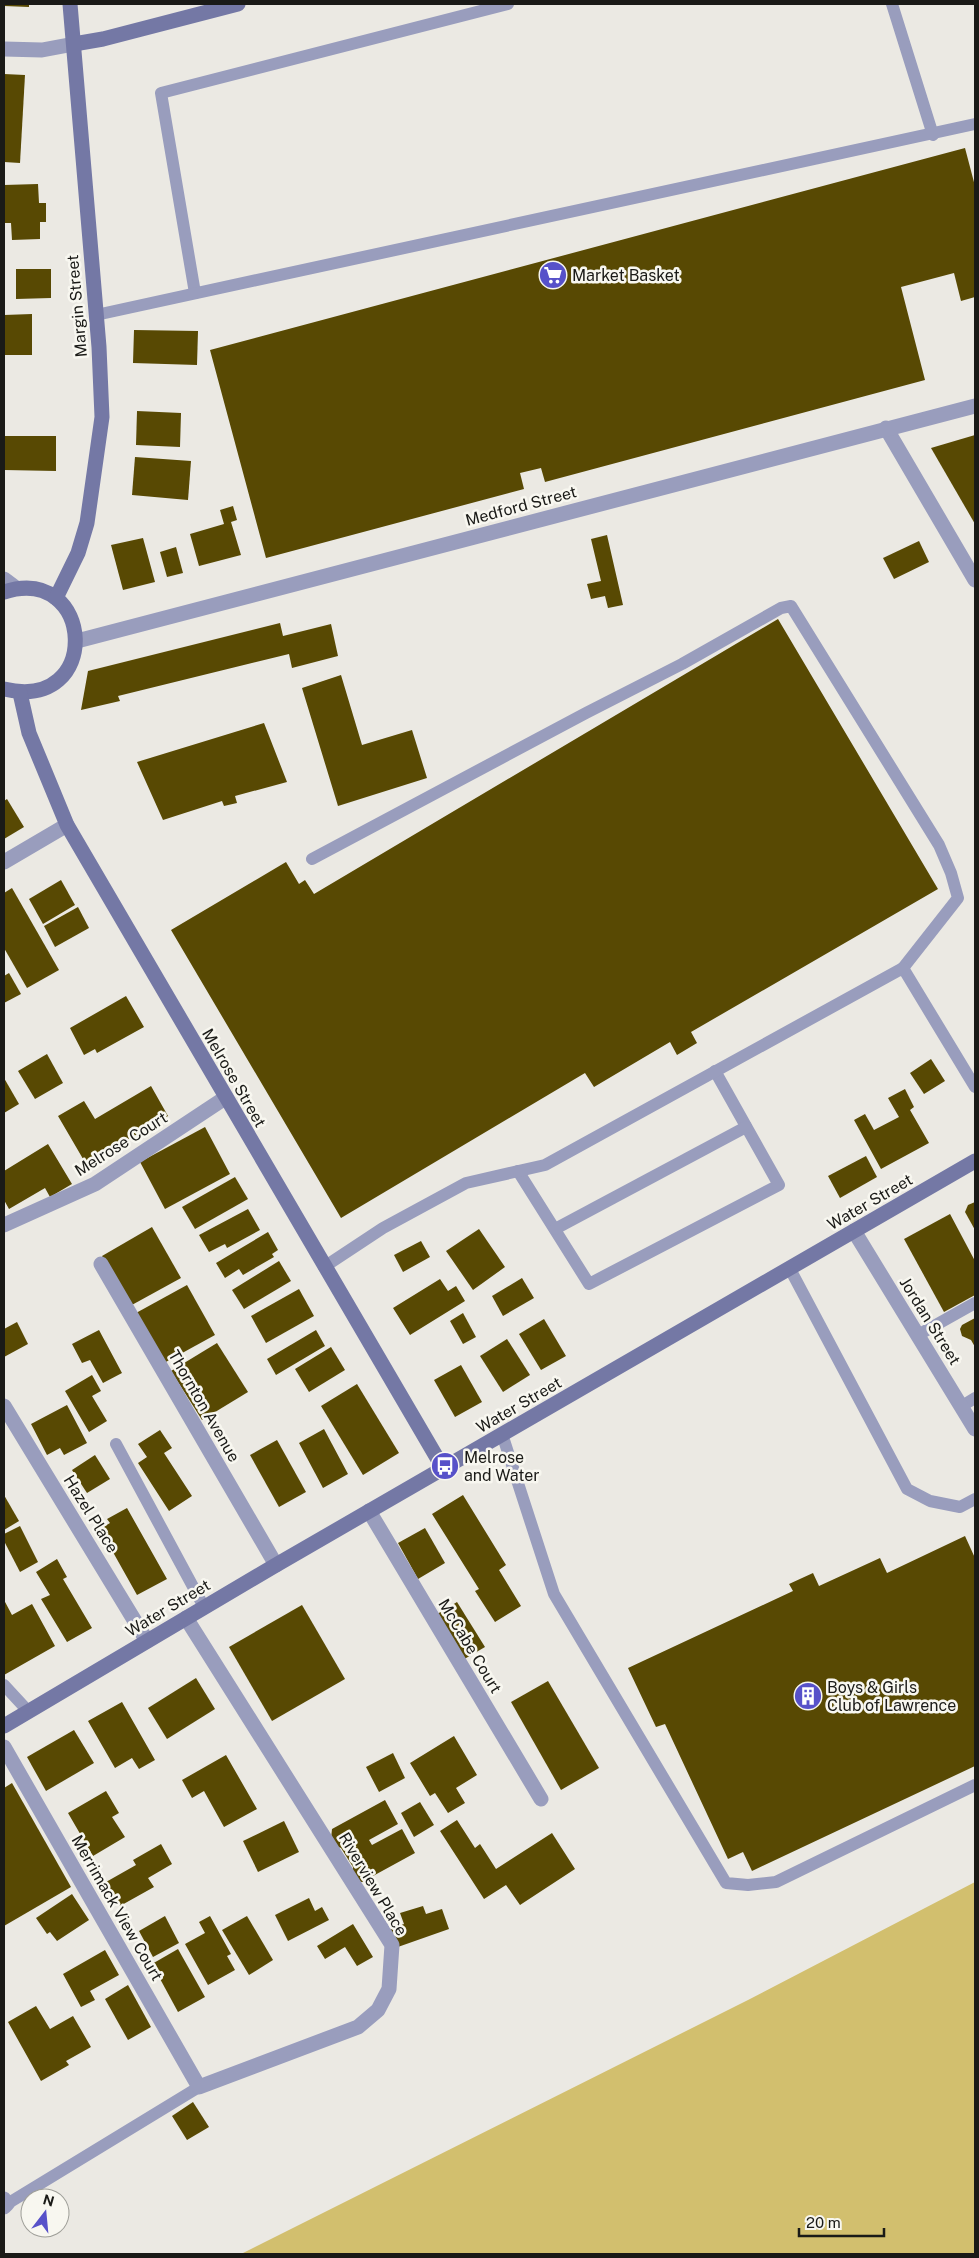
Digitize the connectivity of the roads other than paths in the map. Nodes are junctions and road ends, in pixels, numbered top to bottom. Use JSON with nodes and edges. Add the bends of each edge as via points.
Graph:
{"nodes":[{"id":1,"x":70,"y":4,"type":"edge"},
{"id":2,"x":238,"y":4,"type":"edge"},
{"id":3,"x":508,"y":4,"type":"edge"},
{"id":4,"x":892,"y":4,"type":"edge"},
{"id":5,"x":74,"y":44,"type":"junction"},
{"id":6,"x":4,"y":49,"type":"edge"},
{"id":7,"x":975,"y":124,"type":"edge"},
{"id":8,"x":933,"y":135,"type":"junction"},
{"id":9,"x":195,"y":293,"type":"junction"},
{"id":10,"x":96,"y":315,"type":"junction"},
{"id":11,"x":975,"y":406,"type":"edge"},
{"id":12,"x":886,"y":428,"type":"junction"},
{"id":13,"x":975,"y":580,"type":"edge"},
{"id":14,"x":8,"y":586,"type":"edge"},
{"id":15,"x":56,"y":598,"type":"junction"},
{"id":16,"x":77,"y":641,"type":"junction"},
{"id":17,"x":4,"y":689,"type":"edge"},
{"id":18,"x":20,"y":693,"type":"junction"},
{"id":19,"x":67,"y":825,"type":"junction"},
{"id":20,"x":312,"y":859,"type":"dead end"},
{"id":21,"x":4,"y":862,"type":"edge"},
{"id":22,"x":903,"y":968,"type":"junction"},
{"id":23,"x":715,"y":1071,"type":"junction"},
{"id":24,"x":975,"y":1086,"type":"edge"},
{"id":25,"x":225,"y":1098,"type":"junction"},
{"id":26,"x":746,"y":1127,"type":"junction"},
{"id":27,"x":975,"y":1161,"type":"edge"},
{"id":28,"x":518,"y":1171,"type":"junction"},
{"id":29,"x":4,"y":1224,"type":"edge"},
{"id":30,"x":554,"y":1229,"type":"junction"},
{"id":31,"x":854,"y":1231,"type":"junction"},
{"id":32,"x":102,"y":1264,"type":"dead end"},
{"id":33,"x":324,"y":1267,"type":"junction"},
{"id":34,"x":790,"y":1269,"type":"junction"},
{"id":35,"x":975,"y":1303,"type":"edge"},
{"id":36,"x":918,"y":1335,"type":"junction"},
{"id":37,"x":975,"y":1398,"type":"edge"},
{"id":38,"x":4,"y":1406,"type":"edge"},
{"id":39,"x":962,"y":1406,"type":"junction"},
{"id":40,"x":975,"y":1428,"type":"edge"},
{"id":41,"x":502,"y":1434,"type":"junction"},
{"id":42,"x":116,"y":1444,"type":"dead end"},
{"id":43,"x":443,"y":1468,"type":"junction"},
{"id":44,"x":975,"y":1499,"type":"edge"},
{"id":45,"x":369,"y":1511,"type":"junction"},
{"id":46,"x":276,"y":1564,"type":"junction"},
{"id":47,"x":204,"y":1607,"type":"junction"},
{"id":48,"x":186,"y":1618,"type":"junction"},
{"id":49,"x":148,"y":1641,"type":"junction"},
{"id":50,"x":4,"y":1685,"type":"edge"},
{"id":51,"x":28,"y":1711,"type":"junction"},
{"id":52,"x":4,"y":1726,"type":"edge"},
{"id":53,"x":4,"y":1747,"type":"edge"},
{"id":54,"x":975,"y":1785,"type":"edge"},
{"id":55,"x":541,"y":1799,"type":"dead end"},
{"id":56,"x":199,"y":2087,"type":"junction"},
{"id":57,"x":5,"y":2203,"type":"edge"}],
"edges":[{"from":1,"to":5,"type":"street","name":"Margin Street"},
{"from":2,"to":5,"type":"street"},
{"from":3,"to":9,"type":"lane","via":[[161,93]]},
{"from":4,"to":8,"type":"lane"},
{"from":5,"to":6,"type":"street","via":[[42,50]]},
{"from":5,"to":10,"type":"street","name":"Margin Street"},
{"from":7,"to":8,"type":"lane"},
{"from":8,"to":9,"type":"lane"},
{"from":9,"to":10,"type":"lane"},
{"from":10,"to":15,"type":"street","name":"Margin Street","via":[[102,416],[88,514],[78,553]]},
{"from":11,"to":12,"type":"street","name":"Medford Street"},
{"from":12,"to":13,"type":"street"},
{"from":12,"to":16,"type":"street","name":"Medford Street"},
{"from":14,"to":15,"type":"street","via":[[34,588]]},
{"from":15,"to":16,"type":"street","via":[[74,623]]},
{"from":16,"to":18,"type":"street","via":[[73,659],[58,679],[37,691]]},
{"from":17,"to":18,"type":"street"},
{"from":18,"to":19,"type":"street","name":"Melrose Street","via":[[29,733]]},
{"from":19,"to":21,"type":"street"},
{"from":19,"to":25,"type":"street","name":"Melrose Street"},
{"from":20,"to":22,"type":"lane","via":[[682,664],[781,608],[791,606],[939,845],[952,873],[958,898]]},
{"from":22,"to":23,"type":"lane"},
{"from":22,"to":24,"type":"lane"},
{"from":23,"to":26,"type":"lane"},
{"from":23,"to":28,"type":"lane","via":[[545,1165]]},
{"from":25,"to":29,"type":"street","name":"Melrose Court","via":[[95,1184]]},
{"from":25,"to":33,"type":"street","name":"Melrose Street"},
{"from":26,"to":30,"type":"lane"},
{"from":26,"to":30,"type":"lane","via":[[779,1185],[589,1284]]},
{"from":27,"to":31,"type":"street","name":"Water Street"},
{"from":28,"to":30,"type":"lane"},
{"from":28,"to":33,"type":"lane","via":[[466,1183],[383,1228]]},
{"from":31,"to":34,"type":"street","name":"Water Street"},
{"from":31,"to":36,"type":"street","name":"Jordan Street"},
{"from":32,"to":46,"type":"street","name":"Thornton Avenue"},
{"from":33,"to":43,"type":"street","name":"Melrose Street"},
{"from":34,"to":41,"type":"street","name":"Water Street"},
{"from":34,"to":44,"type":"lane","via":[[907,1489],[930,1501],[960,1507]]},
{"from":35,"to":36,"type":"lane"},
{"from":36,"to":39,"type":"street","name":"Jordan Street"},
{"from":37,"to":39,"type":"lane"},
{"from":38,"to":49,"type":"street","name":"Hazel Place"},
{"from":39,"to":40,"type":"street","name":"Jordan Street"},
{"from":41,"to":43,"type":"street","name":"Water Street"},
{"from":41,"to":54,"type":"lane","via":[[554,1594],[726,1883],[748,1886],[776,1882]]},
{"from":42,"to":47,"type":"lane"},
{"from":43,"to":45,"type":"street","name":"Water Street"},
{"from":45,"to":46,"type":"street","name":"Water Street"},
{"from":45,"to":55,"type":"street","name":"McCabe Court"},
{"from":46,"to":47,"type":"street","name":"Water Street"},
{"from":47,"to":48,"type":"street","name":"Water Street"},
{"from":48,"to":49,"type":"street","name":"Water Street"},
{"from":48,"to":56,"type":"street","name":"Riverview Place","via":[[392,1945],[389,1989],[378,2010],[358,2027]]},
{"from":49,"to":51,"type":"street","name":"Water Street"},
{"from":50,"to":51,"type":"lane"},
{"from":51,"to":52,"type":"street","name":"Water Street"},
{"from":53,"to":56,"type":"street","name":"Merrimack View Court"},
{"from":56,"to":57,"type":"lane"}]}
